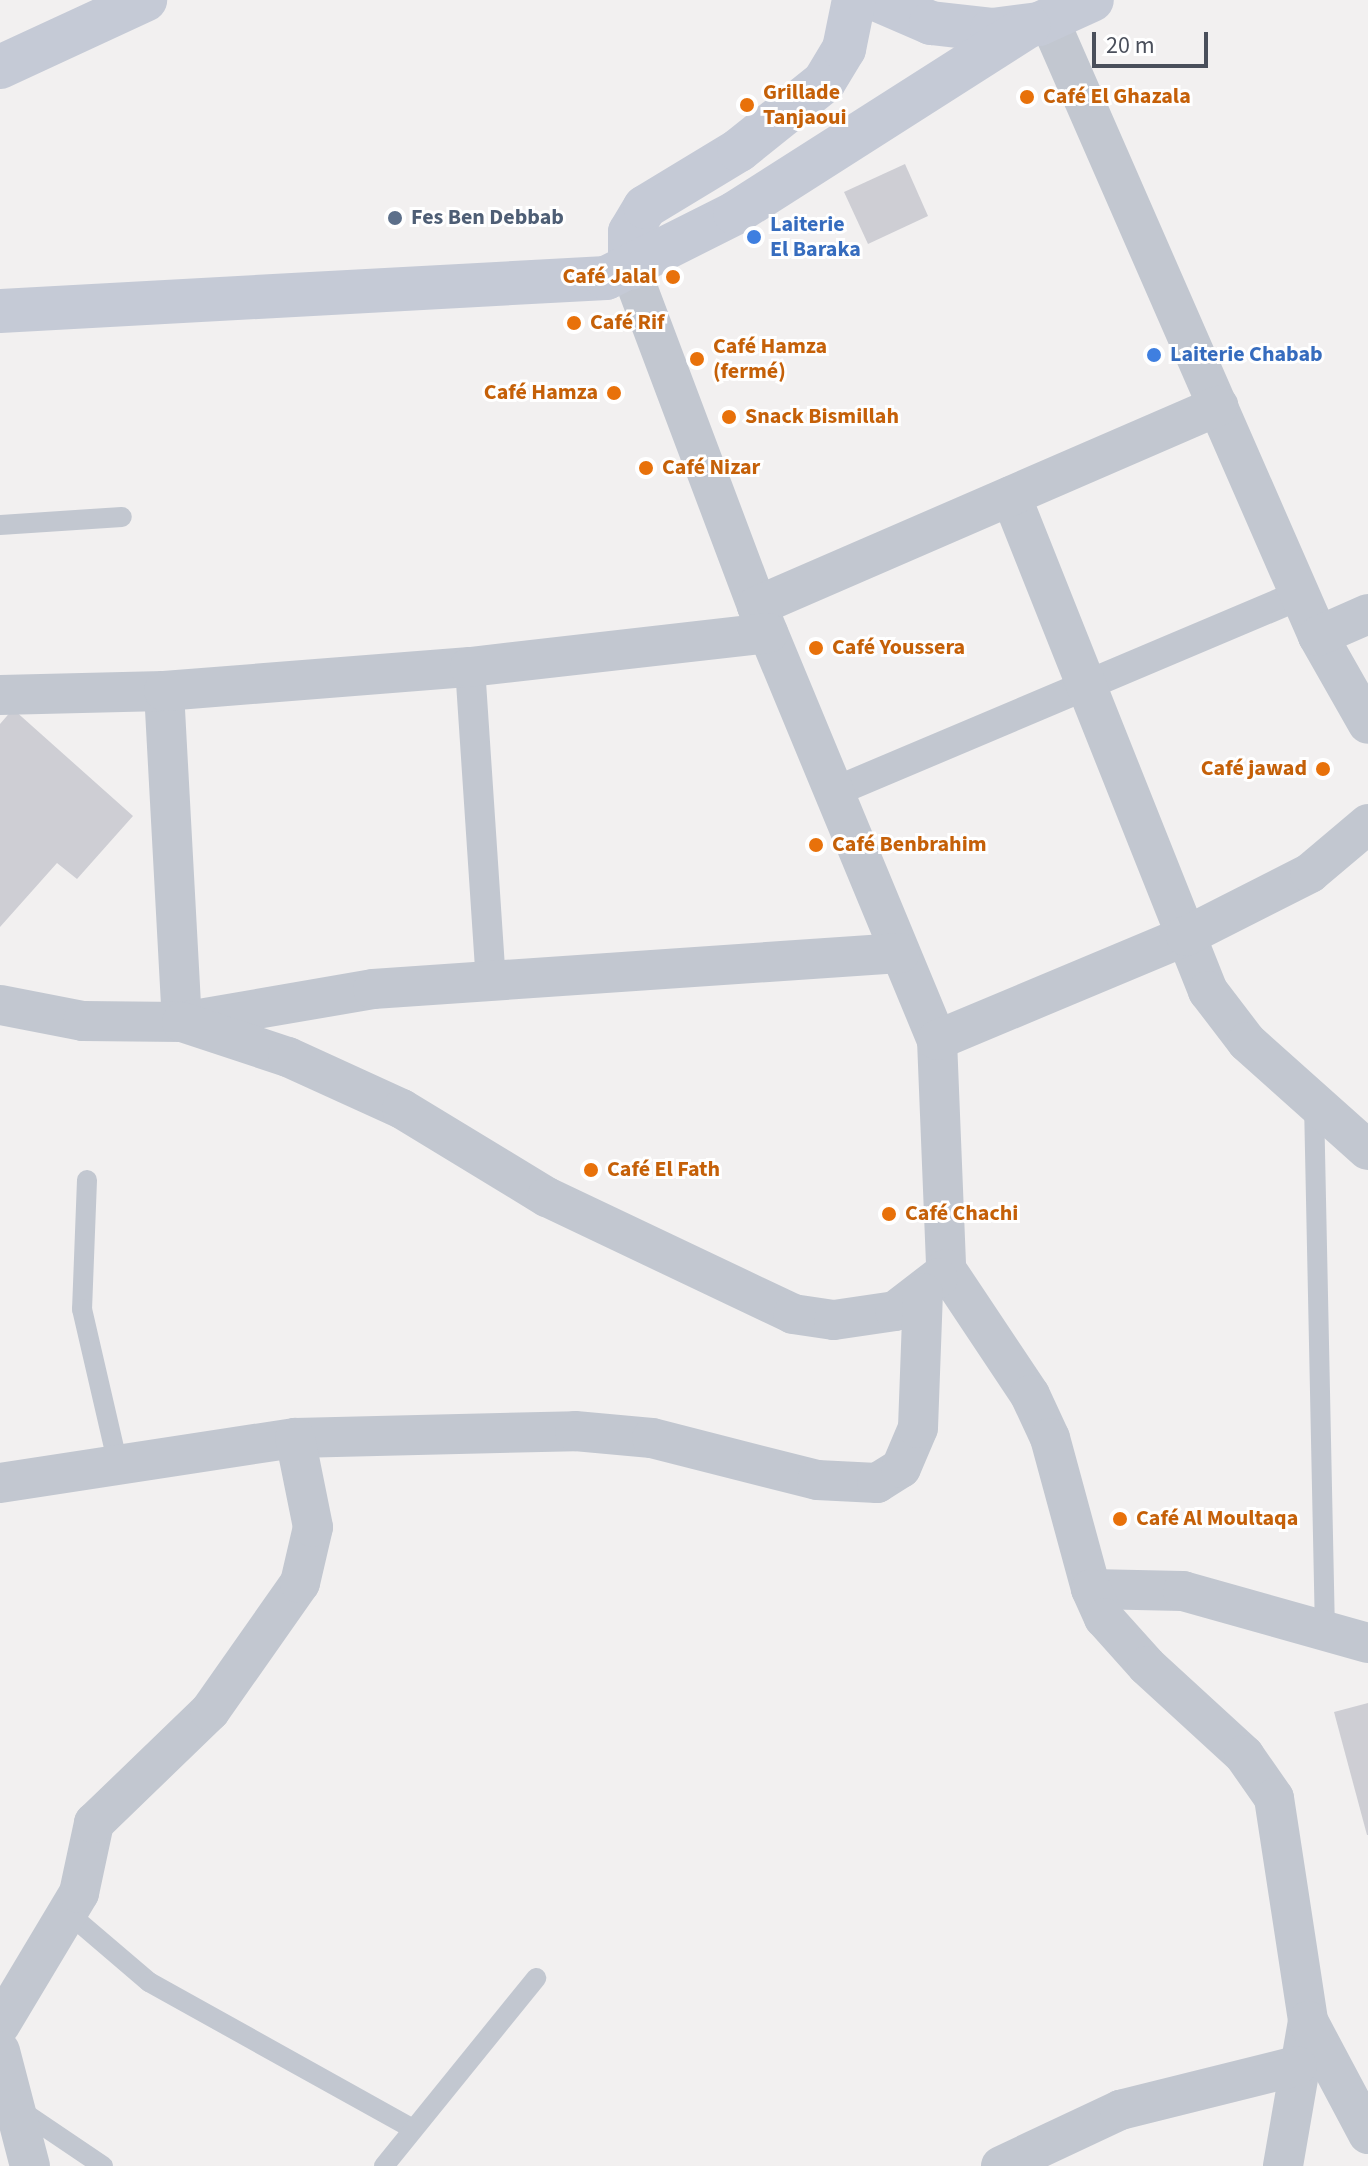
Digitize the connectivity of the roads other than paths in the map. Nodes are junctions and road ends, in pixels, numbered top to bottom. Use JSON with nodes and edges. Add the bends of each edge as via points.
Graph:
{"nodes":[{"id":1,"x":145,"y":0,"type":"edge"},
{"id":2,"x":854,"y":0,"type":"edge"},
{"id":3,"x":878,"y":0,"type":"edge"},
{"id":4,"x":1092,"y":0,"type":"edge"},
{"id":5,"x":1039,"y":23,"type":"junction"},
{"id":6,"x":0,"y":67,"type":"edge"},
{"id":7,"x":630,"y":268,"type":"junction"},
{"id":8,"x":0,"y":311,"type":"edge"},
{"id":9,"x":1218,"y":406,"type":"junction"},
{"id":10,"x":1011,"y":496,"type":"junction"},
{"id":11,"x":122,"y":517,"type":"dead end"},
{"id":12,"x":0,"y":525,"type":"edge"},
{"id":13,"x":1300,"y":595,"type":"junction"},
{"id":14,"x":1368,"y":614,"type":"edge"},
{"id":15,"x":763,"y":619,"type":"junction"},
{"id":16,"x":1318,"y":636,"type":"junction"},
{"id":17,"x":470,"y":667,"type":"junction"},
{"id":18,"x":1086,"y":688,"type":"junction"},
{"id":19,"x":164,"y":691,"type":"junction"},
{"id":20,"x":0,"y":695,"type":"edge"},
{"id":21,"x":1368,"y":724,"type":"edge"},
{"id":22,"x":834,"y":792,"type":"junction"},
{"id":23,"x":1368,"y":824,"type":"edge"},
{"id":24,"x":1186,"y":936,"type":"junction"},
{"id":25,"x":900,"y":953,"type":"junction"},
{"id":26,"x":491,"y":981,"type":"junction"},
{"id":27,"x":0,"y":1005,"type":"edge"},
{"id":28,"x":182,"y":1022,"type":"junction"},
{"id":29,"x":937,"y":1040,"type":"junction"},
{"id":30,"x":1314,"y":1097,"type":"junction"},
{"id":31,"x":1368,"y":1150,"type":"edge"},
{"id":32,"x":87,"y":1180,"type":"dead end"},
{"id":33,"x":935,"y":1281,"type":"junction"},
{"id":34,"x":295,"y":1438,"type":"junction"},
{"id":35,"x":117,"y":1461,"type":"junction"},
{"id":36,"x":0,"y":1483,"type":"edge"},
{"id":37,"x":1091,"y":1589,"type":"junction"},
{"id":38,"x":1325,"y":1631,"type":"junction"},
{"id":39,"x":1368,"y":1643,"type":"edge"},
{"id":40,"x":67,"y":1912,"type":"junction"},
{"id":41,"x":536,"y":1978,"type":"dead end"},
{"id":42,"x":1308,"y":2021,"type":"junction"},
{"id":43,"x":0,"y":2025,"type":"edge"},
{"id":44,"x":0,"y":2051,"type":"edge"},
{"id":45,"x":1297,"y":2066,"type":"junction"},
{"id":46,"x":16,"y":2108,"type":"junction"},
{"id":47,"x":413,"y":2129,"type":"junction"},
{"id":48,"x":1368,"y":2134,"type":"edge"},
{"id":49,"x":30,"y":2166,"type":"edge"},
{"id":50,"x":103,"y":2166,"type":"edge"},
{"id":51,"x":384,"y":2166,"type":"edge"},
{"id":52,"x":1001,"y":2166,"type":"edge"},
{"id":53,"x":1283,"y":2166,"type":"edge"}],
"edges":[{"from":1,"to":6,"type":"main road"},
{"from":2,"to":7,"type":"main road","via":[[844,49],[824,82],[739,150],[645,207],[630,232]]},
{"from":3,"to":5,"type":"main road","via":[[955,29]]},
{"from":4,"to":5,"type":"main road"},
{"from":5,"to":7,"type":"main road","via":[[735,213]]},
{"from":5,"to":9,"type":"street"},
{"from":7,"to":8,"type":"main road","via":[[581,283]]},
{"from":7,"to":15,"type":"street"},
{"from":9,"to":10,"type":"street"},
{"from":9,"to":13,"type":"street"},
{"from":10,"to":15,"type":"street"},
{"from":10,"to":18,"type":"street"},
{"from":11,"to":12,"type":"lane"},
{"from":13,"to":16,"type":"street"},
{"from":13,"to":18,"type":"street"},
{"from":14,"to":16,"type":"street"},
{"from":15,"to":17,"type":"street"},
{"from":15,"to":22,"type":"street"},
{"from":16,"to":21,"type":"street"},
{"from":17,"to":19,"type":"street"},
{"from":17,"to":26,"type":"street"},
{"from":18,"to":22,"type":"street"},
{"from":18,"to":24,"type":"street"},
{"from":19,"to":20,"type":"street"},
{"from":19,"to":28,"type":"street"},
{"from":22,"to":25,"type":"street"},
{"from":23,"to":24,"type":"street","via":[[1310,873]]},
{"from":24,"to":29,"type":"street"},
{"from":24,"to":30,"type":"street","via":[[1222,1017]]},
{"from":25,"to":26,"type":"street"},
{"from":25,"to":29,"type":"street"},
{"from":26,"to":28,"type":"street","via":[[373,989]]},
{"from":27,"to":28,"type":"street","via":[[83,1021]]},
{"from":28,"to":33,"type":"street","via":[[288,1057],[402,1109],[547,1197],[793,1314],[867,1316]]},
{"from":29,"to":33,"type":"street"},
{"from":30,"to":31,"type":"street"},
{"from":30,"to":38,"type":"lane"},
{"from":32,"to":35,"type":"lane","via":[[82,1309]]},
{"from":33,"to":34,"type":"street","via":[[918,1428],[901,1468],[877,1483],[817,1480],[624,1433]]},
{"from":33,"to":37,"type":"street","via":[[1030,1395],[1050,1438]]},
{"from":34,"to":35,"type":"street"},
{"from":34,"to":40,"type":"street","via":[[313,1527],[307,1570],[210,1711],[94,1823],[81,1887]]},
{"from":35,"to":36,"type":"street"},
{"from":37,"to":38,"type":"street","via":[[1183,1591]]},
{"from":37,"to":42,"type":"street","via":[[1112,1627],[1244,1755],[1274,1798]]},
{"from":38,"to":39,"type":"street"},
{"from":40,"to":43,"type":"street"},
{"from":40,"to":47,"type":"lane","via":[[149,1982]]},
{"from":41,"to":47,"type":"lane"},
{"from":42,"to":45,"type":"street"},
{"from":42,"to":48,"type":"street"},
{"from":44,"to":46,"type":"street"},
{"from":45,"to":52,"type":"street","via":[[1120,2110]]},
{"from":45,"to":53,"type":"street"},
{"from":46,"to":49,"type":"street"},
{"from":46,"to":50,"type":"lane"},
{"from":47,"to":51,"type":"lane"}]}
